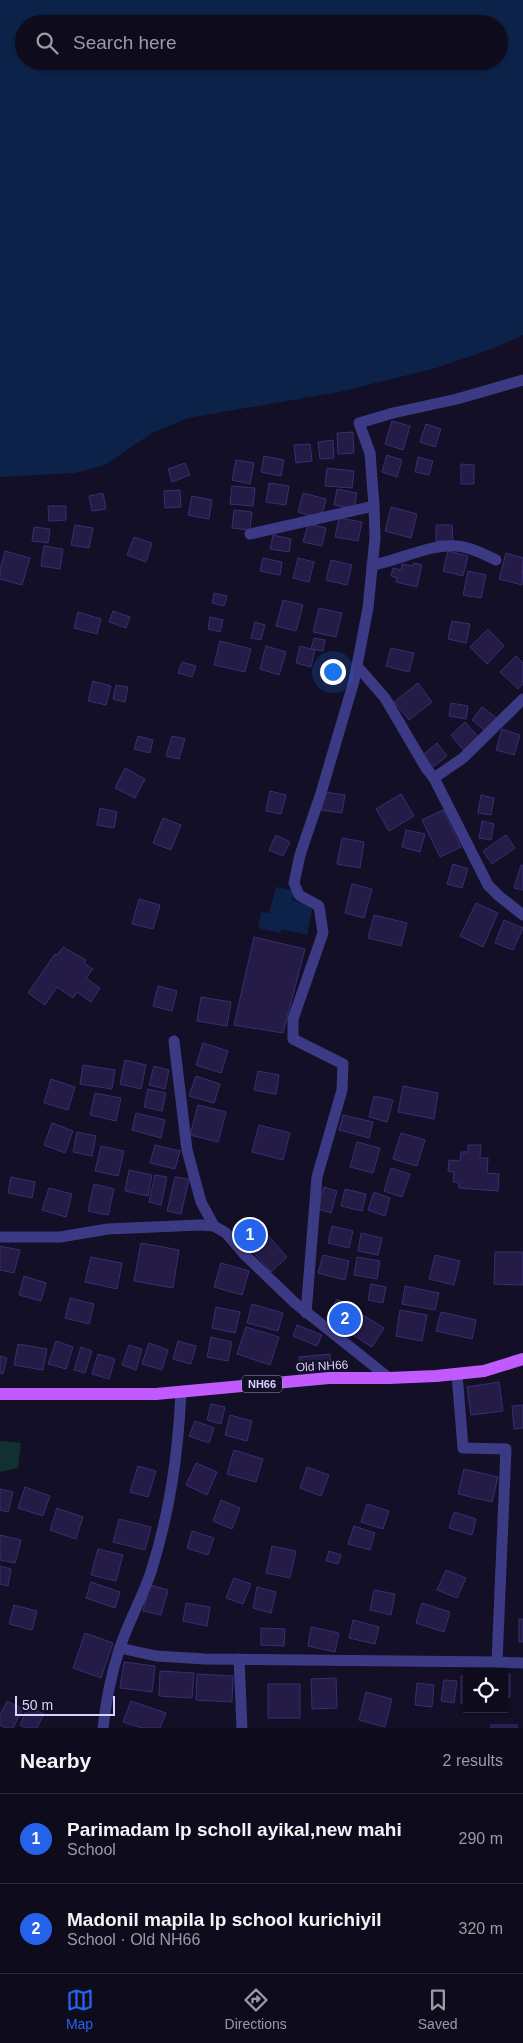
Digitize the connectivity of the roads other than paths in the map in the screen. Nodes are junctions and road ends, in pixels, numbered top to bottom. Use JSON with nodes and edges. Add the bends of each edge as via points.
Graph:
{"nodes":[{"id":1,"x":523,"y":380,"type":"edge"},
{"id":2,"x":374,"y":506,"type":"junction"},
{"id":3,"x":250,"y":534,"type":"dead end"},
{"id":4,"x":496,"y":560,"type":"dead end"},
{"id":5,"x":372,"y":565,"type":"junction"},
{"id":6,"x":357,"y":666,"type":"junction"},
{"id":7,"x":523,"y":699,"type":"edge"},
{"id":8,"x":434,"y":778,"type":"junction"},
{"id":9,"x":523,"y":915,"type":"edge"},
{"id":10,"x":174,"y":1040,"type":"dead end"},
{"id":11,"x":214,"y":1226,"type":"junction"},
{"id":12,"x":0,"y":1238,"type":"edge"},
{"id":13,"x":306,"y":1313,"type":"junction"},
{"id":14,"x":523,"y":1359,"type":"edge"},
{"id":15,"x":457,"y":1374,"type":"junction"},
{"id":16,"x":389,"y":1378,"type":"junction"},
{"id":17,"x":181,"y":1392,"type":"junction"},
{"id":18,"x":0,"y":1394,"type":"edge"},
{"id":19,"x":120,"y":1648,"type":"junction"},
{"id":20,"x":239,"y":1659,"type":"junction"},
{"id":21,"x":496,"y":1662,"type":"junction"},
{"id":22,"x":523,"y":1663,"type":"edge"},
{"id":23,"x":103,"y":1728,"type":"edge"},
{"id":24,"x":242,"y":1728,"type":"edge"}],
"edges":[{"from":1,"to":2,"type":"street","via":[[359,422],[370,453]]},
{"from":2,"to":3,"type":"street"},
{"from":2,"to":5,"type":"street"},
{"from":4,"to":5,"type":"street","via":[[455,546]]},
{"from":5,"to":6,"type":"street"},
{"from":6,"to":8,"type":"street","via":[[385,698]]},
{"from":6,"to":13,"type":"street","via":[[294,884],[299,895],[318,906],[323,933],[293,1019],[293,1040],[343,1064],[342,1090],[317,1177]]},
{"from":7,"to":8,"type":"street","via":[[463,758]]},
{"from":8,"to":9,"type":"street","via":[[488,885]]},
{"from":10,"to":11,"type":"street","via":[[187,1150],[201,1202]]},
{"from":11,"to":12,"type":"street","via":[[108,1228],[60,1237]]},
{"from":11,"to":13,"type":"street","via":[[226,1233]]},
{"from":13,"to":16,"type":"street"},
{"from":14,"to":15,"type":"main road","name":"Old NH66","number":"NH66","via":[[484,1371]]},
{"from":15,"to":16,"type":"main road","name":"Old NH66","number":"NH66"},
{"from":15,"to":21,"type":"street","via":[[463,1448],[506,1450]]},
{"from":16,"to":17,"type":"main road","name":"Old NH66","number":"NH66","via":[[329,1378]]},
{"from":17,"to":18,"type":"main road","name":"Old NH66","number":"NH66"},
{"from":17,"to":19,"type":"street","via":[[168,1509],[150,1573]]},
{"from":19,"to":20,"type":"street","via":[[156,1656]]},
{"from":19,"to":23,"type":"street","via":[[111,1677]]},
{"from":20,"to":21,"type":"street"},
{"from":20,"to":24,"type":"street"},
{"from":21,"to":22,"type":"street"}]}
